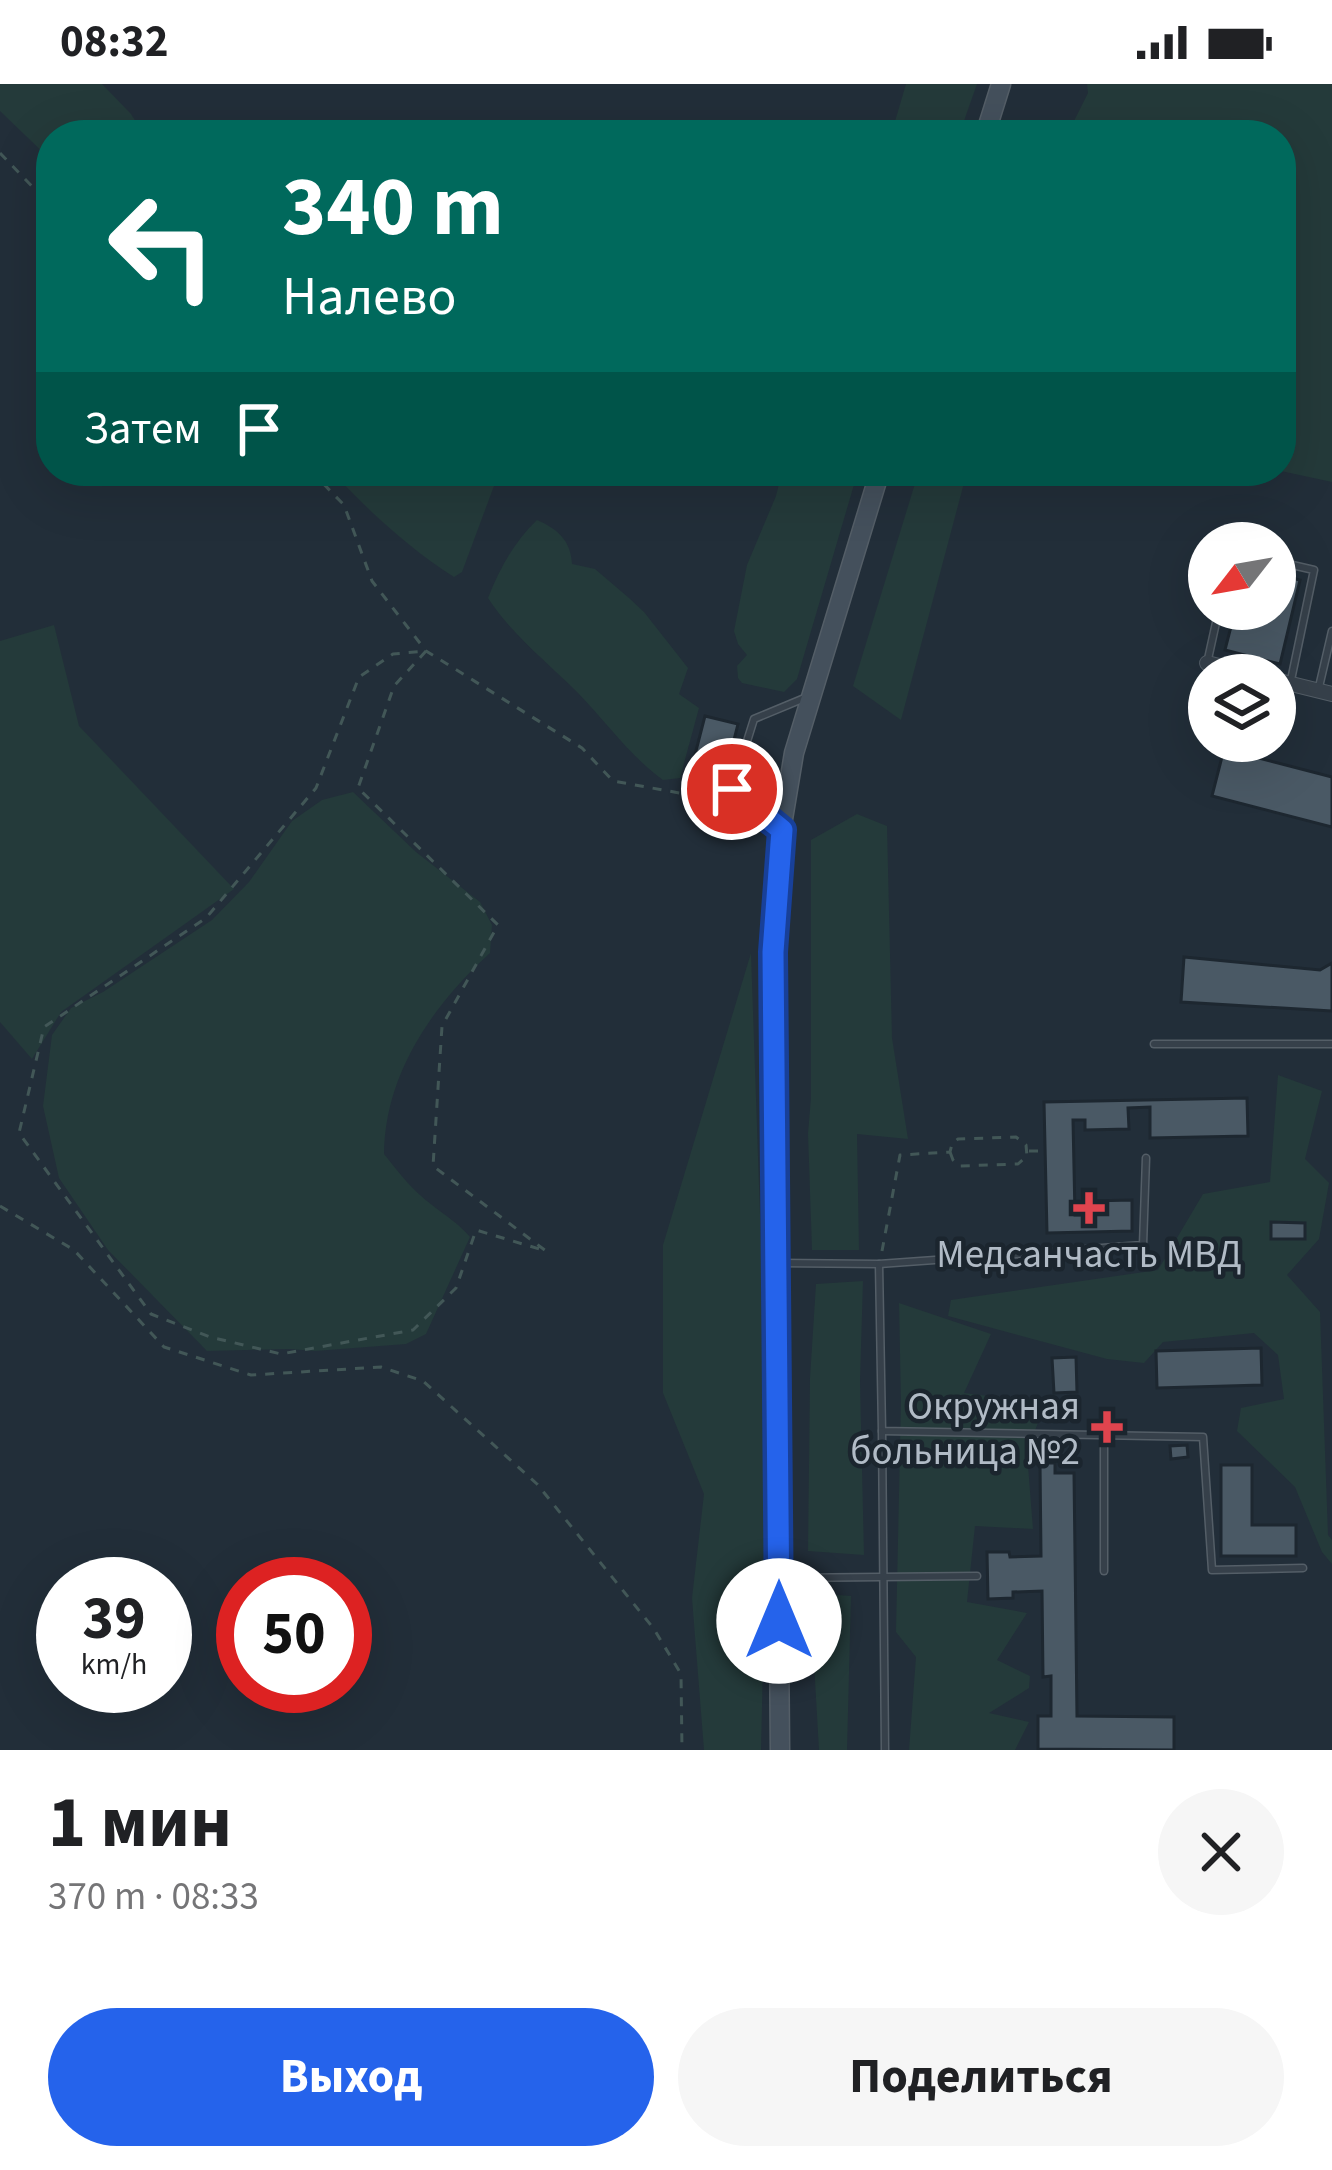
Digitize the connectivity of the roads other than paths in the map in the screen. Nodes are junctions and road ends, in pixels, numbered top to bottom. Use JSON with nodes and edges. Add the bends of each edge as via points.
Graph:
{"nodes":[{"id":1,"x":1000,"y":84,"type":"edge"},
{"id":2,"x":989,"y":120,"type":"edge"},
{"id":3,"x":875,"y":486,"type":"edge"},
{"id":4,"x":1296,"y":566,"type":"edge"},
{"id":5,"x":1332,"y":631,"type":"edge"},
{"id":6,"x":1290,"y":654,"type":"edge"},
{"id":7,"x":1325,"y":692,"type":"edge"},
{"id":8,"x":810,"y":695,"type":"junction"},
{"id":9,"x":782,"y":830,"type":"junction"},
{"id":10,"x":1154,"y":1044,"type":"dead end"},
{"id":11,"x":1332,"y":1044,"type":"edge"},
{"id":12,"x":1146,"y":1158,"type":"dead end"},
{"id":13,"x":776,"y":1263,"type":"junction"},
{"id":14,"x":879,"y":1264,"type":"junction"},
{"id":15,"x":882,"y":1431,"type":"junction"},
{"id":16,"x":1104,"y":1434,"type":"junction"},
{"id":17,"x":1304,"y":1568,"type":"dead end"},
{"id":18,"x":1104,"y":1571,"type":"dead end"},
{"id":19,"x":977,"y":1576,"type":"dead end"},
{"id":20,"x":884,"y":1577,"type":"junction"},
{"id":21,"x":778,"y":1578,"type":"junction"},
{"id":22,"x":780,"y":1750,"type":"edge"},
{"id":23,"x":885,"y":1750,"type":"edge"}],
"edges":[{"from":1,"to":2,"type":"main road"},
{"from":3,"to":8,"type":"main road"},
{"from":4,"to":6,"type":"lane","via":[[1314,570]]},
{"from":5,"to":7,"type":"lane"},
{"from":8,"to":9,"type":"main road"},
{"from":8,"to":9,"type":"lane","via":[[754,719],[732,789]]},
{"from":9,"to":13,"type":"main road","via":[[773,952]]},
{"from":10,"to":11,"type":"lane"},
{"from":12,"to":14,"type":"lane","via":[[1143,1245]]},
{"from":13,"to":14,"type":"lane"},
{"from":13,"to":21,"type":"main road"},
{"from":14,"to":15,"type":"lane"},
{"from":15,"to":16,"type":"lane"},
{"from":15,"to":20,"type":"lane"},
{"from":16,"to":17,"type":"lane","via":[[1203,1437],[1211,1570]]},
{"from":16,"to":18,"type":"lane"},
{"from":19,"to":20,"type":"lane"},
{"from":20,"to":21,"type":"lane"},
{"from":20,"to":23,"type":"lane"},
{"from":21,"to":22,"type":"main road"}]}
